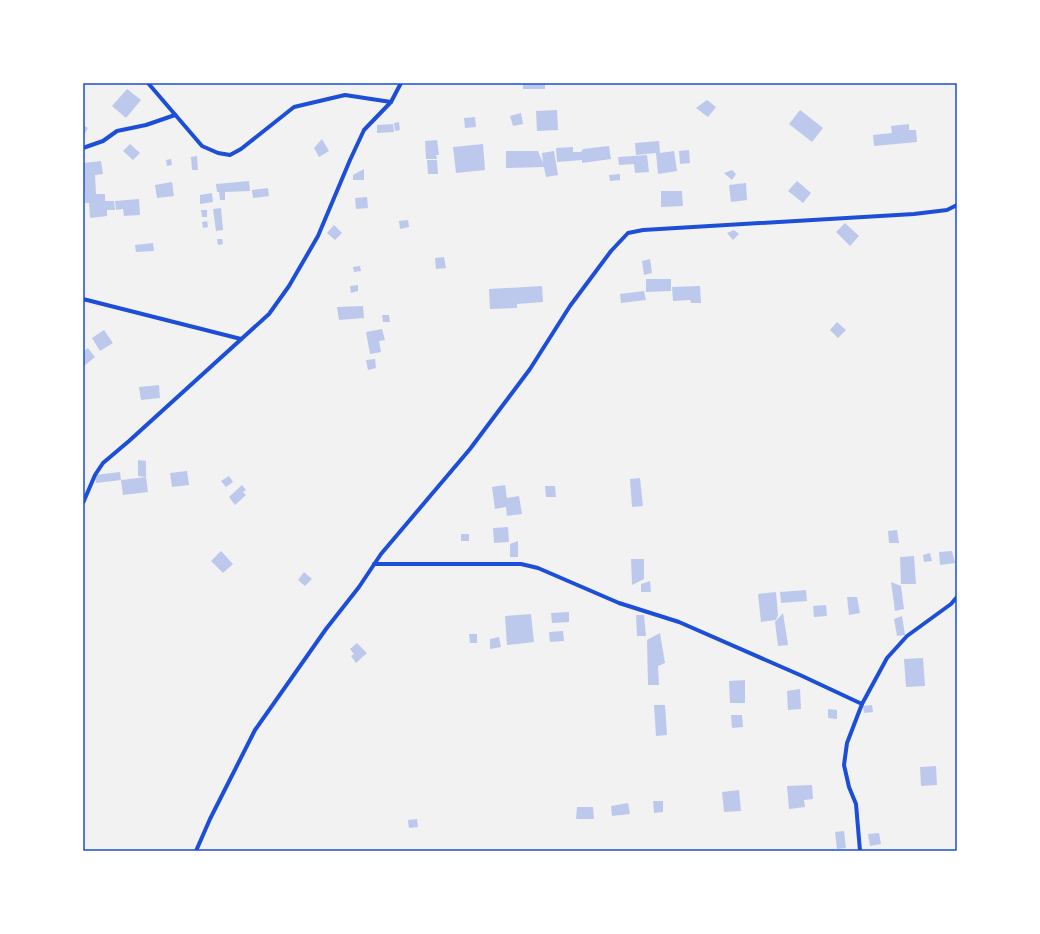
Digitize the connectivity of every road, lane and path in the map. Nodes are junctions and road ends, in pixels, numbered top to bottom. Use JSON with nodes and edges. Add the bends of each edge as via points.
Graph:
{"nodes":[{"id":1,"x":148,"y":83,"type":"edge"},
{"id":2,"x":402,"y":83,"type":"edge"},
{"id":3,"x":392,"y":102,"type":"junction"},
{"id":4,"x":175,"y":115,"type":"junction"},
{"id":5,"x":83,"y":148,"type":"edge"},
{"id":6,"x":957,"y":205,"type":"edge"},
{"id":7,"x":83,"y":299,"type":"edge"},
{"id":8,"x":241,"y":339,"type":"junction"},
{"id":9,"x":83,"y":503,"type":"edge"},
{"id":10,"x":374,"y":564,"type":"junction"},
{"id":11,"x":957,"y":597,"type":"edge"},
{"id":12,"x":862,"y":704,"type":"junction"},
{"id":13,"x":196,"y":851,"type":"edge"},
{"id":14,"x":860,"y":851,"type":"edge"}],
"edges":[{"from":1,"to":4,"type":"street"},
{"from":2,"to":3,"type":"street"},
{"from":3,"to":4,"type":"street","via":[[345,95],[294,107],[230,155],[202,146]]},
{"from":3,"to":8,"type":"street","via":[[364,130],[318,236],[289,286],[269,314]]},
{"from":4,"to":5,"type":"street","via":[[146,125],[116,131],[103,141]]},
{"from":6,"to":10,"type":"street","via":[[947,210],[914,214],[628,233],[570,306],[530,369],[470,449]]},
{"from":7,"to":8,"type":"street"},
{"from":8,"to":9,"type":"street","via":[[102,463]]},
{"from":10,"to":12,"type":"street","via":[[521,564],[538,568],[619,603],[679,622]]},
{"from":10,"to":13,"type":"street","via":[[255,730]]},
{"from":11,"to":12,"type":"street","via":[[907,636],[887,658]]},
{"from":12,"to":14,"type":"street","via":[[847,743],[844,765],[856,804]]}]}
